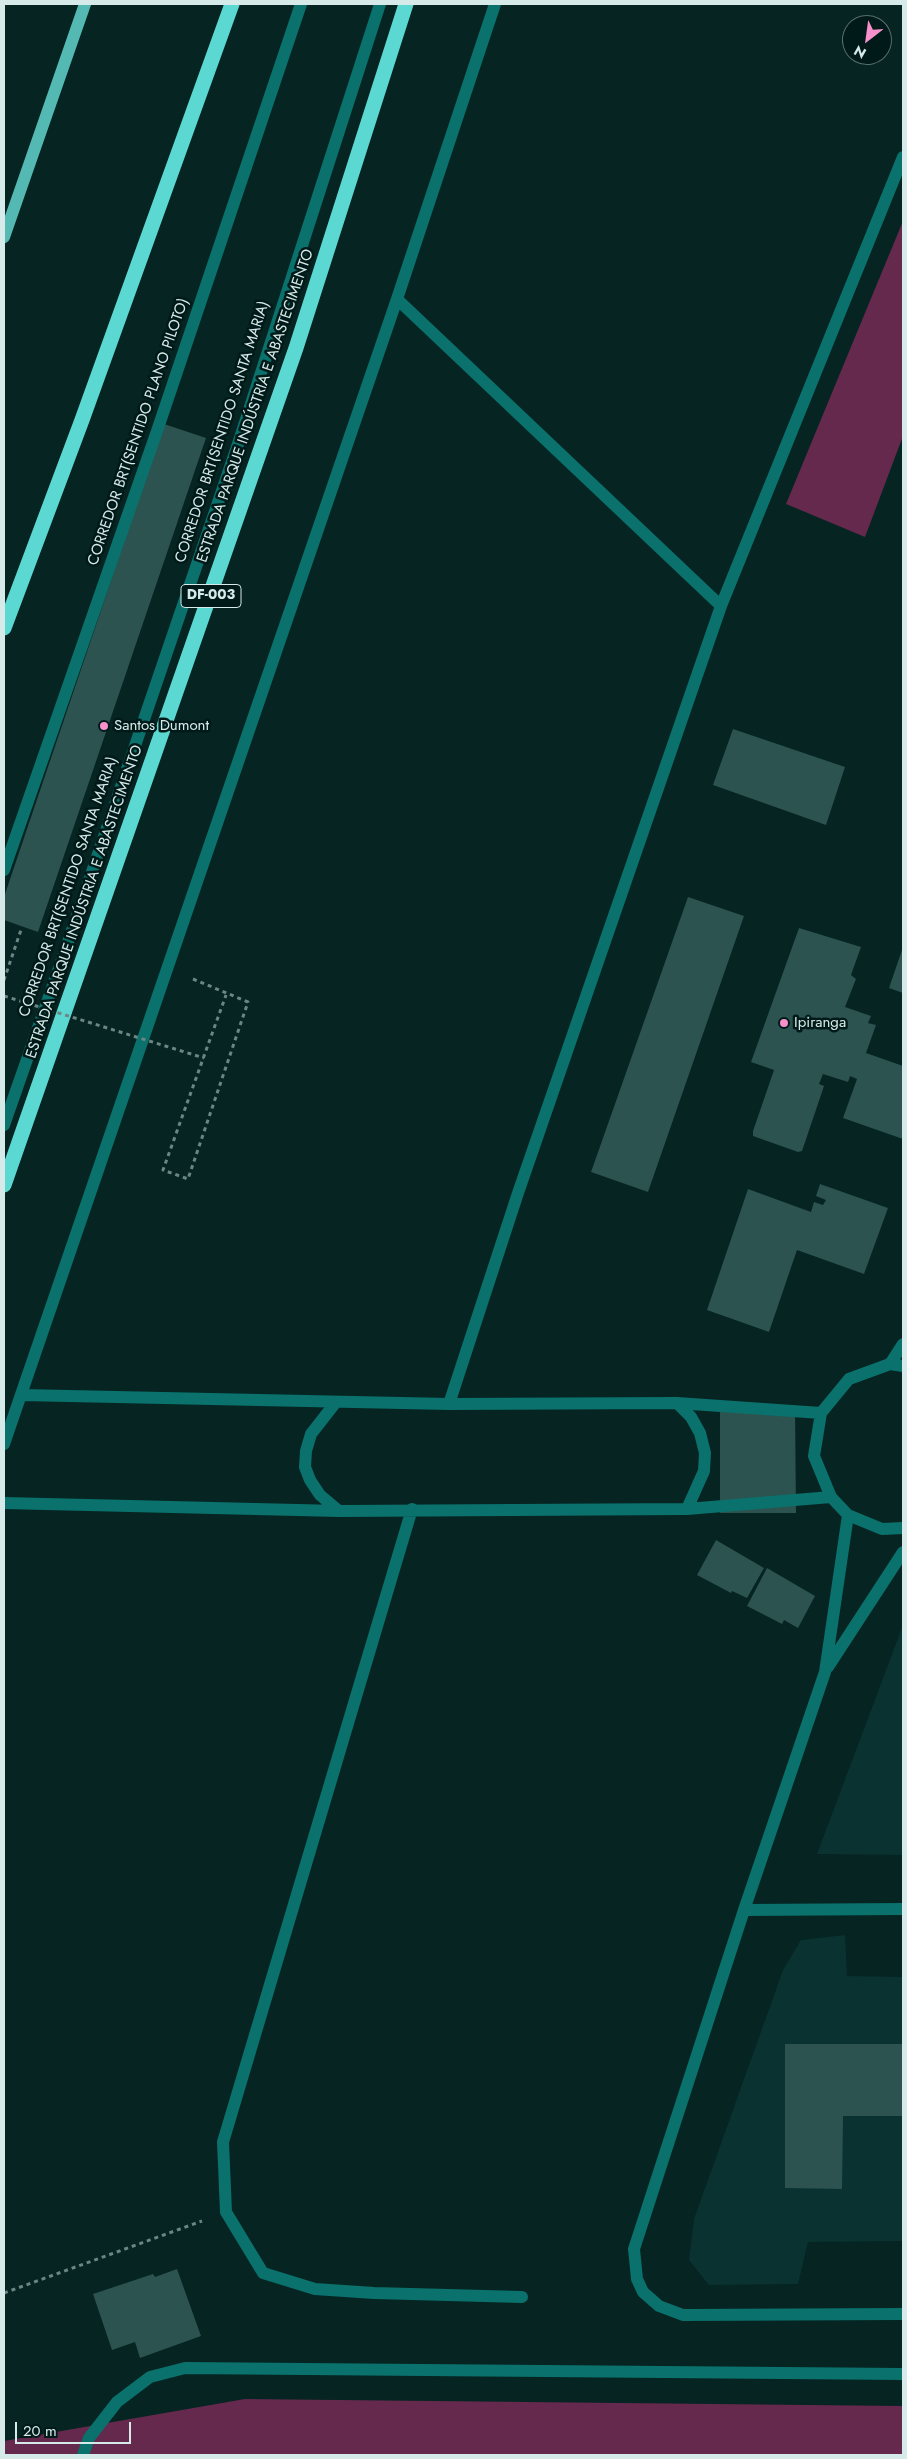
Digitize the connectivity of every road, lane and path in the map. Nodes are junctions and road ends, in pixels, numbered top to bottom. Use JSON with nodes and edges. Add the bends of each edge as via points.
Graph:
{"nodes":[{"id":1,"x":85,"y":4,"type":"edge"},
{"id":2,"x":232,"y":4,"type":"edge"},
{"id":3,"x":301,"y":4,"type":"edge"},
{"id":4,"x":380,"y":4,"type":"edge"},
{"id":5,"x":406,"y":4,"type":"edge"},
{"id":6,"x":495,"y":4,"type":"edge"},
{"id":7,"x":903,"y":157,"type":"edge"},
{"id":8,"x":4,"y":237,"type":"edge"},
{"id":9,"x":397,"y":299,"type":"junction"},
{"id":10,"x":720,"y":606,"type":"junction"},
{"id":11,"x":4,"y":628,"type":"edge"},
{"id":12,"x":4,"y":870,"type":"edge"},
{"id":13,"x":21,"y":930,"type":"dead end"},
{"id":14,"x":167,"y":966,"type":"junction"},
{"id":15,"x":4,"y":980,"type":"edge"},
{"id":16,"x":226,"y":994,"type":"junction"},
{"id":17,"x":4,"y":996,"type":"edge"},
{"id":18,"x":204,"y":1058,"type":"junction"},
{"id":19,"x":4,"y":1125,"type":"edge"},
{"id":20,"x":4,"y":1185,"type":"edge"},
{"id":21,"x":903,"y":1344,"type":"edge"},
{"id":22,"x":890,"y":1364,"type":"junction"},
{"id":23,"x":903,"y":1366,"type":"edge"},
{"id":24,"x":21,"y":1395,"type":"junction"},
{"id":25,"x":336,"y":1402,"type":"junction"},
{"id":26,"x":677,"y":1403,"type":"junction"},
{"id":27,"x":449,"y":1404,"type":"junction"},
{"id":28,"x":821,"y":1413,"type":"junction"},
{"id":29,"x":4,"y":1444,"type":"edge"},
{"id":30,"x":830,"y":1497,"type":"junction"},
{"id":31,"x":4,"y":1503,"type":"edge"},
{"id":32,"x":688,"y":1508,"type":"junction"},
{"id":33,"x":412,"y":1509,"type":"junction"},
{"id":34,"x":339,"y":1511,"type":"junction"},
{"id":35,"x":848,"y":1514,"type":"junction"},
{"id":36,"x":903,"y":1528,"type":"edge"},
{"id":37,"x":903,"y":1552,"type":"edge"},
{"id":38,"x":825,"y":1672,"type":"junction"},
{"id":39,"x":903,"y":1909,"type":"edge"},
{"id":40,"x":744,"y":1910,"type":"junction"},
{"id":41,"x":226,"y":2212,"type":"junction"},
{"id":42,"x":4,"y":2293,"type":"edge"},
{"id":43,"x":522,"y":2296,"type":"dead end"},
{"id":44,"x":903,"y":2314,"type":"edge"},
{"id":45,"x":903,"y":2374,"type":"edge"},
{"id":46,"x":83,"y":2455,"type":"edge"}],
"edges":[{"from":1,"to":8,"type":"main road"},
{"from":2,"to":11,"type":"highway"},
{"from":3,"to":12,"type":"street","name":"CORREDOR BRT(SENTIDO PLANO PILOTO)"},
{"from":4,"to":19,"type":"street","name":"CORREDOR BRT(SENTIDO SANTA MARIA)","via":[[238,440]]},
{"from":5,"to":20,"type":"highway","name":"ESTRADA PARQUE INDÚSTRIA E ABASTECIMENTO","number":"DF-003","via":[[296,348]]},
{"from":6,"to":9,"type":"street"},
{"from":7,"to":10,"type":"street"},
{"from":9,"to":10,"type":"street"},
{"from":9,"to":14,"type":"street"},
{"from":10,"to":27,"type":"street","via":[[521,1183]]},
{"from":13,"to":15,"type":"path"},
{"from":14,"to":16,"type":"path"},
{"from":14,"to":24,"type":"street"},
{"from":16,"to":18,"type":"path"},
{"from":16,"to":18,"type":"path","via":[[248,1002],[188,1179],[163,1170]]},
{"from":17,"to":18,"type":"path","bridge":true},
{"from":21,"to":22,"type":"street"},
{"from":22,"to":23,"type":"street"},
{"from":22,"to":28,"type":"street","via":[[849,1379]]},
{"from":24,"to":25,"type":"street"},
{"from":24,"to":29,"type":"street"},
{"from":25,"to":27,"type":"street"},
{"from":25,"to":34,"type":"street","via":[[311,1434],[305,1467],[320,1495]]},
{"from":26,"to":27,"type":"street"},
{"from":26,"to":28,"type":"street"},
{"from":26,"to":32,"type":"street","via":[[691,1417],[700,1433],[705,1453],[704,1471]]},
{"from":28,"to":30,"type":"street","via":[[814,1456]]},
{"from":30,"to":32,"type":"street"},
{"from":30,"to":35,"type":"street"},
{"from":31,"to":34,"type":"street"},
{"from":32,"to":33,"type":"street"},
{"from":33,"to":34,"type":"street"},
{"from":33,"to":41,"type":"street","via":[[223,2142]]},
{"from":35,"to":36,"type":"street","via":[[882,1529]]},
{"from":35,"to":38,"type":"street"},
{"from":37,"to":38,"type":"street"},
{"from":38,"to":40,"type":"street"},
{"from":39,"to":40,"type":"street"},
{"from":40,"to":44,"type":"street","via":[[634,2249],[637,2279],[643,2292],[660,2306],[683,2315]]},
{"from":41,"to":42,"type":"path"},
{"from":41,"to":43,"type":"street","via":[[263,2272],[315,2289]]},
{"from":45,"to":46,"type":"street","via":[[185,2368],[150,2377],[117,2402],[89,2438]]}]}
